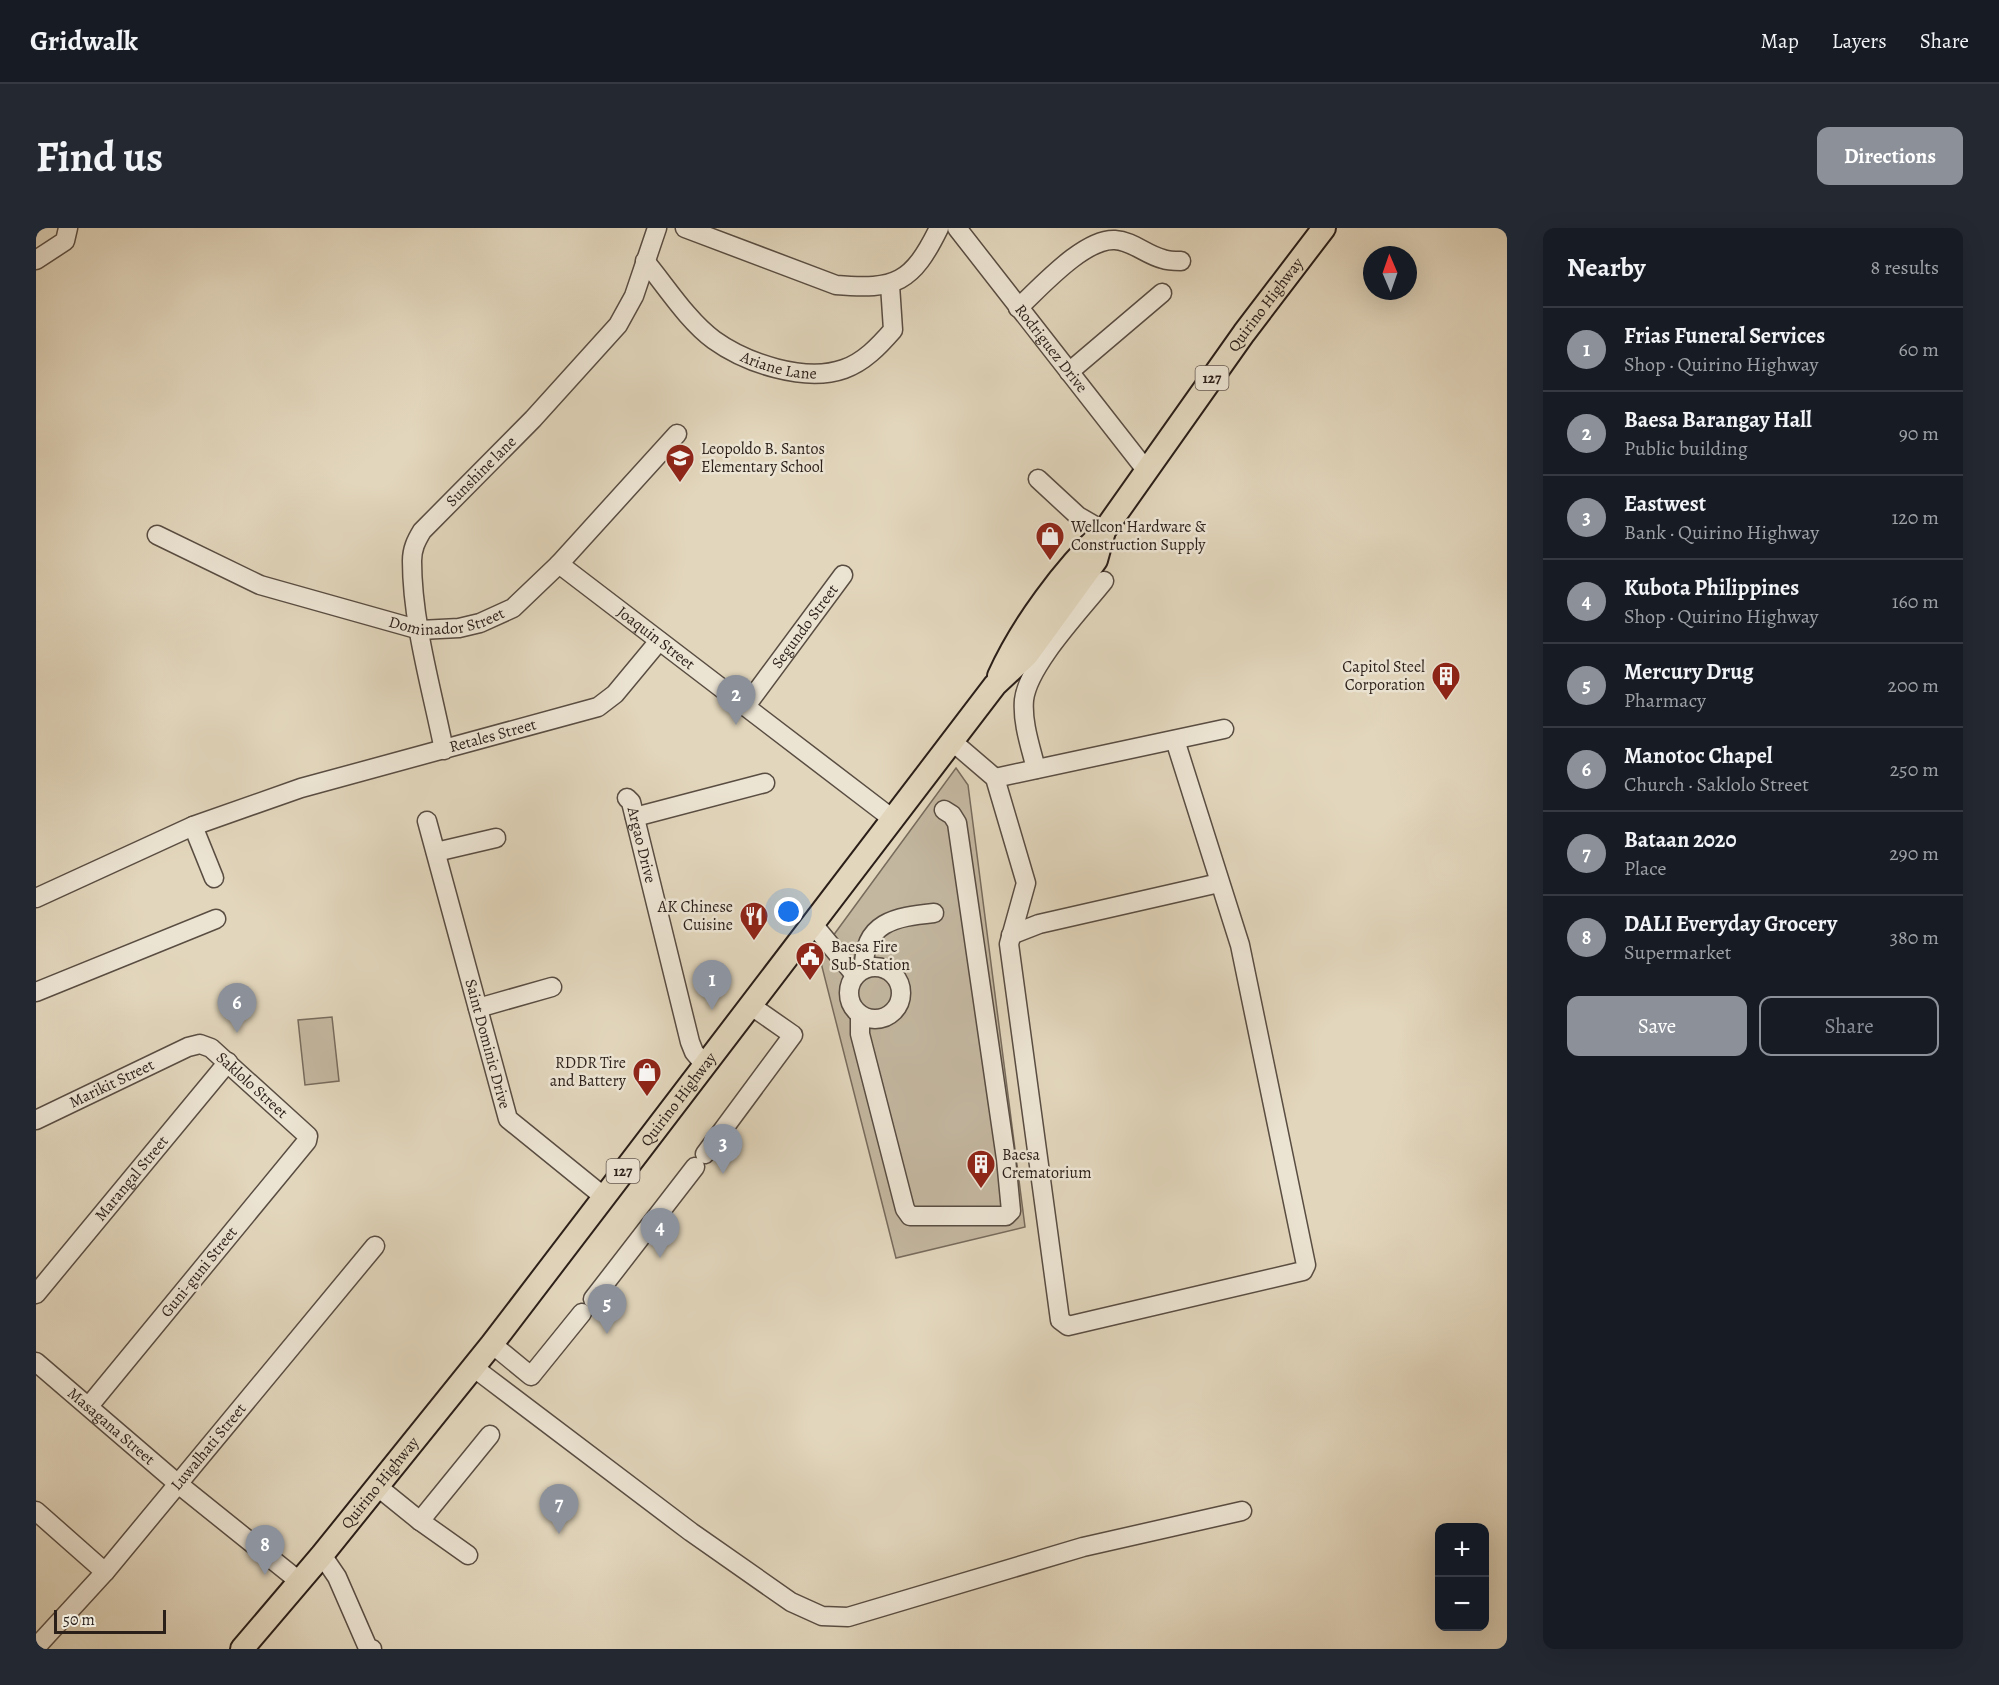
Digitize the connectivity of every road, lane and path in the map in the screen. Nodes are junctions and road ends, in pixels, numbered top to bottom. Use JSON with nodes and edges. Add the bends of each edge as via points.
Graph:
{"nodes":[{"id":1,"x":68,"y":228,"type":"edge"},
{"id":2,"x":657,"y":228,"type":"edge"},
{"id":3,"x":685,"y":228,"type":"edge"},
{"id":4,"x":939,"y":228,"type":"edge"},
{"id":5,"x":957,"y":228,"type":"edge"},
{"id":6,"x":1324,"y":228,"type":"edge"},
{"id":7,"x":36,"y":260,"type":"edge"},
{"id":8,"x":645,"y":261,"type":"junction"},
{"id":9,"x":1181,"y":261,"type":"dead end"},
{"id":10,"x":890,"y":285,"type":"junction"},
{"id":11,"x":1162,"y":293,"type":"dead end"},
{"id":12,"x":1018,"y":308,"type":"junction"},
{"id":13,"x":1069,"y":372,"type":"junction"},
{"id":14,"x":677,"y":434,"type":"dead end"},
{"id":15,"x":1146,"y":470,"type":"junction"},
{"id":16,"x":1038,"y":479,"type":"dead end"},
{"id":17,"x":1104,"y":531,"type":"junction"},
{"id":18,"x":157,"y":535,"type":"dead end"},
{"id":19,"x":559,"y":564,"type":"junction"},
{"id":20,"x":843,"y":576,"type":"dead end"},
{"id":21,"x":1104,"y":581,"type":"dead end"},
{"id":22,"x":420,"y":630,"type":"junction"},
{"id":23,"x":659,"y":641,"type":"junction"},
{"id":24,"x":746,"y":706,"type":"junction"},
{"id":25,"x":1224,"y":729,"type":"dead end"},
{"id":26,"x":1175,"y":740,"type":"junction"},
{"id":27,"x":953,"y":742,"type":"junction"},
{"id":28,"x":444,"y":750,"type":"junction"},
{"id":29,"x":1036,"y":769,"type":"junction"},
{"id":30,"x":994,"y":778,"type":"junction"},
{"id":31,"x":765,"y":783,"type":"dead end"},
{"id":32,"x":627,"y":798,"type":"dead end"},
{"id":33,"x":944,"y":810,"type":"dead end"},
{"id":34,"x":635,"y":817,"type":"junction"},
{"id":35,"x":894,"y":820,"type":"junction"},
{"id":36,"x":427,"y":821,"type":"dead end"},
{"id":37,"x":194,"y":826,"type":"junction"},
{"id":38,"x":496,"y":838,"type":"dead end"},
{"id":39,"x":436,"y":852,"type":"junction"},
{"id":40,"x":214,"y":878,"type":"dead end"},
{"id":41,"x":1219,"y":884,"type":"junction"},
{"id":42,"x":36,"y":898,"type":"edge"},
{"id":43,"x":934,"y":913,"type":"dead end"},
{"id":44,"x":216,"y":919,"type":"dead end"},
{"id":45,"x":812,"y":923,"type":"junction"},
{"id":46,"x":1011,"y":934,"type":"junction"},
{"id":47,"x":860,"y":972,"type":"junction"},
{"id":48,"x":552,"y":987,"type":"dead end"},
{"id":49,"x":36,"y":992,"type":"edge"},
{"id":50,"x":750,"y":1005,"type":"junction"},
{"id":51,"x":478,"y":1008,"type":"junction"},
{"id":52,"x":860,"y":1016,"type":"junction"},
{"id":53,"x":188,"y":1047,"type":"joint"},
{"id":54,"x":228,"y":1062,"type":"junction"},
{"id":55,"x":704,"y":1064,"type":"junction"},
{"id":56,"x":36,"y":1120,"type":"edge"},
{"id":57,"x":308,"y":1138,"type":"joint"},
{"id":58,"x":603,"y":1196,"type":"junction"},
{"id":59,"x":375,"y":1246,"type":"dead end"},
{"id":60,"x":36,"y":1294,"type":"edge"},
{"id":61,"x":492,"y":1344,"type":"junction"},
{"id":62,"x":36,"y":1362,"type":"edge"},
{"id":63,"x":473,"y":1368,"type":"junction"},
{"id":64,"x":89,"y":1406,"type":"junction"},
{"id":65,"x":490,"y":1435,"type":"dead end"},
{"id":66,"x":177,"y":1483,"type":"junction"},
{"id":67,"x":378,"y":1487,"type":"junction"},
{"id":68,"x":36,"y":1511,"type":"edge"},
{"id":69,"x":1242,"y":1511,"type":"dead end"},
{"id":70,"x":420,"y":1521,"type":"junction"},
{"id":71,"x":322,"y":1555,"type":"junction"},
{"id":72,"x":468,"y":1555,"type":"dead end"},
{"id":73,"x":105,"y":1572,"type":"junction"},
{"id":74,"x":299,"y":1581,"type":"junction"},
{"id":75,"x":39,"y":1644,"type":"dead end"},
{"id":76,"x":242,"y":1649,"type":"edge"},
{"id":77,"x":369,"y":1649,"type":"edge"}],
"edges":[{"from":1,"to":7,"type":"street","via":[[65,240],[50,254]]},
{"from":2,"to":8,"type":"street","name":"Sunshine lane"},
{"from":3,"to":10,"type":"street","via":[[836,285]]},
{"from":4,"to":10,"type":"street","via":[[907,275]]},
{"from":5,"to":12,"type":"street","name":"Rodriguez Drive"},
{"from":6,"to":15,"type":"main road","name":"Quirino Highway","number":"127"},
{"from":8,"to":10,"type":"street","name":"Ariane Lane","via":[[713,339],[738,354],[781,369],[813,374],[843,370],[861,361],[893,330]]},
{"from":8,"to":22,"type":"street","name":"Sunshine lane","via":[[634,296],[618,325],[418,538],[412,560]]},
{"from":9,"to":12,"type":"street","via":[[1163,259],[1127,243],[1103,241],[1075,257]]},
{"from":11,"to":13,"type":"street"},
{"from":12,"to":13,"type":"street","name":"Rodriguez Drive"},
{"from":13,"to":15,"type":"street","name":"Rodriguez Drive"},
{"from":14,"to":19,"type":"street","name":"Dominador Street"},
{"from":15,"to":17,"type":"main road","name":"Quirino Highway","number":"127"},
{"from":16,"to":17,"type":"street","via":[[1078,516]]},
{"from":17,"to":27,"type":"main road","name":"Quirino Highway","number":"127","via":[[1096,560],[1027,655],[995,685]]},
{"from":18,"to":22,"type":"street","name":"Dominador Street","via":[[260,585]]},
{"from":19,"to":22,"type":"street","name":"Dominador Street","via":[[513,608],[459,628]]},
{"from":19,"to":23,"type":"street","name":"Joaquin Street"},
{"from":20,"to":24,"type":"street","name":"Segundo Street"},
{"from":21,"to":29,"type":"street","via":[[1039,664],[1026,687],[1024,717]]},
{"from":22,"to":28,"type":"street","name":"Sunshine lane"},
{"from":23,"to":24,"type":"street","name":"Joaquin Street"},
{"from":23,"to":28,"type":"street","name":"Retales Street","via":[[615,694],[598,706]]},
{"from":24,"to":35,"type":"street","name":"Joaquin Street"},
{"from":25,"to":26,"type":"street"},
{"from":26,"to":29,"type":"street"},
{"from":26,"to":41,"type":"street"},
{"from":27,"to":30,"type":"street"},
{"from":27,"to":35,"type":"main road","name":"Quirino Highway","number":"127"},
{"from":28,"to":37,"type":"street","name":"Retales Street","via":[[302,788]]},
{"from":29,"to":30,"type":"street"},
{"from":30,"to":46,"type":"street","via":[[1026,883]]},
{"from":31,"to":34,"type":"street"},
{"from":32,"to":34,"type":"street","name":"Argao Drive"},
{"from":33,"to":52,"type":"street","via":[[957,823],[1006,1159],[1011,1211],[1005,1216],[920,1218],[906,1212],[860,1034]]},
{"from":34,"to":55,"type":"street","name":"Argao Drive","via":[[661,908],[690,1042]]},
{"from":35,"to":45,"type":"main road","name":"Quirino Highway","number":"127"},
{"from":36,"to":39,"type":"street","name":"Saint Dominic Drive"},
{"from":37,"to":40,"type":"street"},
{"from":37,"to":42,"type":"street","name":"Retales Street"},
{"from":38,"to":39,"type":"street"},
{"from":39,"to":51,"type":"street","name":"Saint Dominic Drive"},
{"from":41,"to":46,"type":"street","via":[[1039,924]]},
{"from":41,"to":46,"type":"street","via":[[1240,945],[1306,1265],[1303,1271],[1068,1326],[1060,1320],[1009,944]]},
{"from":43,"to":47,"type":"street","via":[[898,917],[882,926],[867,942]]},
{"from":44,"to":49,"type":"street"},
{"from":45,"to":47,"type":"street"},
{"from":45,"to":50,"type":"main road","name":"Quirino Highway","number":"127"},
{"from":47,"to":52,"type":"street","via":[[848,992],[849,1001]]},
{"from":47,"to":52,"type":"street","via":[[877,967],[890,971],[899,982],[902,995],[897,1008],[887,1017]]},
{"from":48,"to":51,"type":"street"},
{"from":50,"to":55,"type":"main road","name":"Quirino Highway","number":"127"},
{"from":50,"to":61,"type":"street","via":[[792,1035],[700,1160],[531,1376]]},
{"from":51,"to":58,"type":"street","name":"Saint Dominic Drive","via":[[508,1119]]},
{"from":53,"to":54,"type":"street","name":"Saklolo Street","via":[[200,1044],[211,1048]]},
{"from":53,"to":56,"type":"street","name":"Marikit Street"},
{"from":54,"to":57,"type":"street","name":"Saklolo Street"},
{"from":54,"to":60,"type":"street","name":"Marangal Street"},
{"from":55,"to":58,"type":"main road","name":"Quirino Highway","number":"127"},
{"from":57,"to":64,"type":"street","name":"Guni-guni Street"},
{"from":58,"to":61,"type":"main road","name":"Quirino Highway","number":"127"},
{"from":59,"to":66,"type":"street","name":"Luwalhati Street"},
{"from":61,"to":63,"type":"main road","name":"Quirino Highway","number":"127"},
{"from":62,"to":64,"type":"street","name":"Masagana Street"},
{"from":63,"to":67,"type":"main road","name":"Quirino Highway","number":"127"},
{"from":63,"to":69,"type":"street","via":[[691,1532],[791,1602],[822,1616],[848,1617],[1083,1547]]},
{"from":64,"to":66,"type":"street","name":"Masagana Street"},
{"from":65,"to":70,"type":"street"},
{"from":66,"to":73,"type":"street","name":"Luwalhati Street"},
{"from":66,"to":74,"type":"street","name":"Masagana Street"},
{"from":67,"to":70,"type":"street"},
{"from":67,"to":71,"type":"main road","name":"Quirino Highway","number":"127"},
{"from":68,"to":73,"type":"street"},
{"from":70,"to":72,"type":"street"},
{"from":71,"to":74,"type":"main road","name":"Quirino Highway","number":"127"},
{"from":71,"to":77,"type":"street"},
{"from":73,"to":75,"type":"street","name":"Luwalhati Street"},
{"from":74,"to":76,"type":"main road","name":"Quirino Highway","number":"127"}]}
